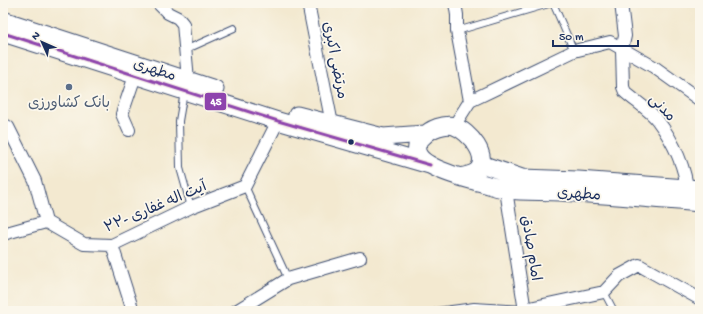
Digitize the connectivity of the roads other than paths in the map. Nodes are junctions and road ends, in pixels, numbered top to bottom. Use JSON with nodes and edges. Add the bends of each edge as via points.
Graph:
{"nodes":[{"id":1,"x":158,"y":3,"type":"edge"},
{"id":2,"x":308,"y":3,"type":"edge"},
{"id":3,"x":455,"y":3,"type":"edge"},
{"id":4,"x":553,"y":3,"type":"edge"},
{"id":5,"x":621,"y":3,"type":"edge"},
{"id":6,"x":3,"y":20,"type":"edge"},
{"id":7,"x":234,"y":28,"type":"dead end"},
{"id":8,"x":457,"y":31,"type":"junction"},
{"id":9,"x":3,"y":33,"type":"edge"},
{"id":10,"x":622,"y":49,"type":"junction"},
{"id":11,"x":184,"y":50,"type":"junction"},
{"id":12,"x":574,"y":51,"type":"junction"},
{"id":13,"x":135,"y":76,"type":"junction"},
{"id":14,"x":186,"y":86,"type":"junction"},
{"id":15,"x":700,"y":100,"type":"edge"},
{"id":16,"x":470,"y":101,"type":"junction"},
{"id":17,"x":278,"y":121,"type":"junction"},
{"id":18,"x":3,"y":124,"type":"edge"},
{"id":19,"x":332,"y":124,"type":"junction"},
{"id":20,"x":454,"y":126,"type":"junction"},
{"id":21,"x":129,"y":130,"type":"dead end"},
{"id":22,"x":425,"y":134,"type":"junction"},
{"id":23,"x":481,"y":164,"type":"junction"},
{"id":24,"x":430,"y":165,"type":"junction"},
{"id":25,"x":460,"y":177,"type":"junction"},
{"id":26,"x":508,"y":182,"type":"junction"},
{"id":27,"x":246,"y":186,"type":"junction"},
{"id":28,"x":694,"y":195,"type":"edge"},
{"id":29,"x":191,"y":207,"type":"junction"},
{"id":30,"x":46,"y":222,"type":"junction"},
{"id":31,"x":3,"y":234,"type":"edge"},
{"id":32,"x":112,"y":245,"type":"junction"},
{"id":33,"x":360,"y":258,"type":"dead end"},
{"id":34,"x":288,"y":279,"type":"junction"},
{"id":35,"x":604,"y":292,"type":"junction"},
{"id":36,"x":700,"y":299,"type":"edge"},
{"id":37,"x":525,"y":310,"type":"edge"},
{"id":38,"x":133,"y":311,"type":"edge"},
{"id":39,"x":236,"y":311,"type":"edge"},
{"id":40,"x":437,"y":311,"type":"edge"},
{"id":41,"x":614,"y":311,"type":"edge"}],
"edges":[{"from":1,"to":11,"type":"street","via":[[183,24]]},
{"from":2,"to":19,"type":"street","name":"مرتضی اکبری"},
{"from":3,"to":8,"type":"street"},
{"from":4,"to":8,"type":"lane"},
{"from":4,"to":12,"type":"lane"},
{"from":5,"to":10,"type":"street","name":"مدنی","via":[[624,36]]},
{"from":6,"to":14,"type":"main road","name":"مطهری"},
{"from":7,"to":11,"type":"lane"},
{"from":8,"to":16,"type":"street"},
{"from":9,"to":13,"type":"main road","name":"مطهری"},
{"from":10,"to":12,"type":"street","via":[[610,42]]},
{"from":10,"to":15,"type":"street","via":[[654,67]]},
{"from":10,"to":28,"type":"street","name":"مدنی","via":[[625,92],[658,120],[682,163]]},
{"from":11,"to":14,"type":"street"},
{"from":12,"to":16,"type":"street"},
{"from":13,"to":14,"type":"main road","name":"مطهری"},
{"from":13,"to":21,"type":"street","via":[[122,114]]},
{"from":14,"to":17,"type":"main road","name":"مطهری"},
{"from":14,"to":19,"type":"main road","name":"مطهری"},
{"from":14,"to":29,"type":"lane","via":[[179,121],[180,168]]},
{"from":16,"to":20,"type":"street"},
{"from":17,"to":24,"type":"main road","name":"مطهری"},
{"from":17,"to":27,"type":"street"},
{"from":18,"to":30,"type":"street","via":[[8,127],[35,180]]},
{"from":19,"to":22,"type":"main road","name":"مطهری","via":[[384,137]]},
{"from":20,"to":22,"type":"main road","via":[[445,125]]},
{"from":20,"to":23,"type":"main road","via":[[473,140],[480,151]]},
{"from":22,"to":24,"type":"main road","via":[[418,141],[416,149],[420,157]]},
{"from":23,"to":25,"type":"main road","via":[[477,171]]},
{"from":23,"to":26,"type":"main road","name":"مطهری"},
{"from":24,"to":25,"type":"main road"},
{"from":25,"to":26,"type":"main road","name":"مطهری"},
{"from":26,"to":28,"type":"main road","name":"مطهری","via":[[610,195]]},
{"from":26,"to":37,"type":"street","name":"امام صادق"},
{"from":27,"to":29,"type":"street","name":"۲۲- آیت اله غفاری"},
{"from":27,"to":34,"type":"lane"},
{"from":29,"to":32,"type":"street","name":"۲۲- آیت اله غفاری"},
{"from":30,"to":31,"type":"street"},
{"from":30,"to":32,"type":"street","name":"۲۲- آیت اله غفاری","via":[[84,244]]},
{"from":32,"to":38,"type":"street"},
{"from":33,"to":34,"type":"street"},
{"from":34,"to":39,"type":"street"},
{"from":35,"to":36,"type":"street","via":[[618,276],[639,265]]},
{"from":35,"to":37,"type":"street"},
{"from":35,"to":41,"type":"lane"},
{"from":37,"to":40,"type":"lane","via":[[474,306]]}]}
